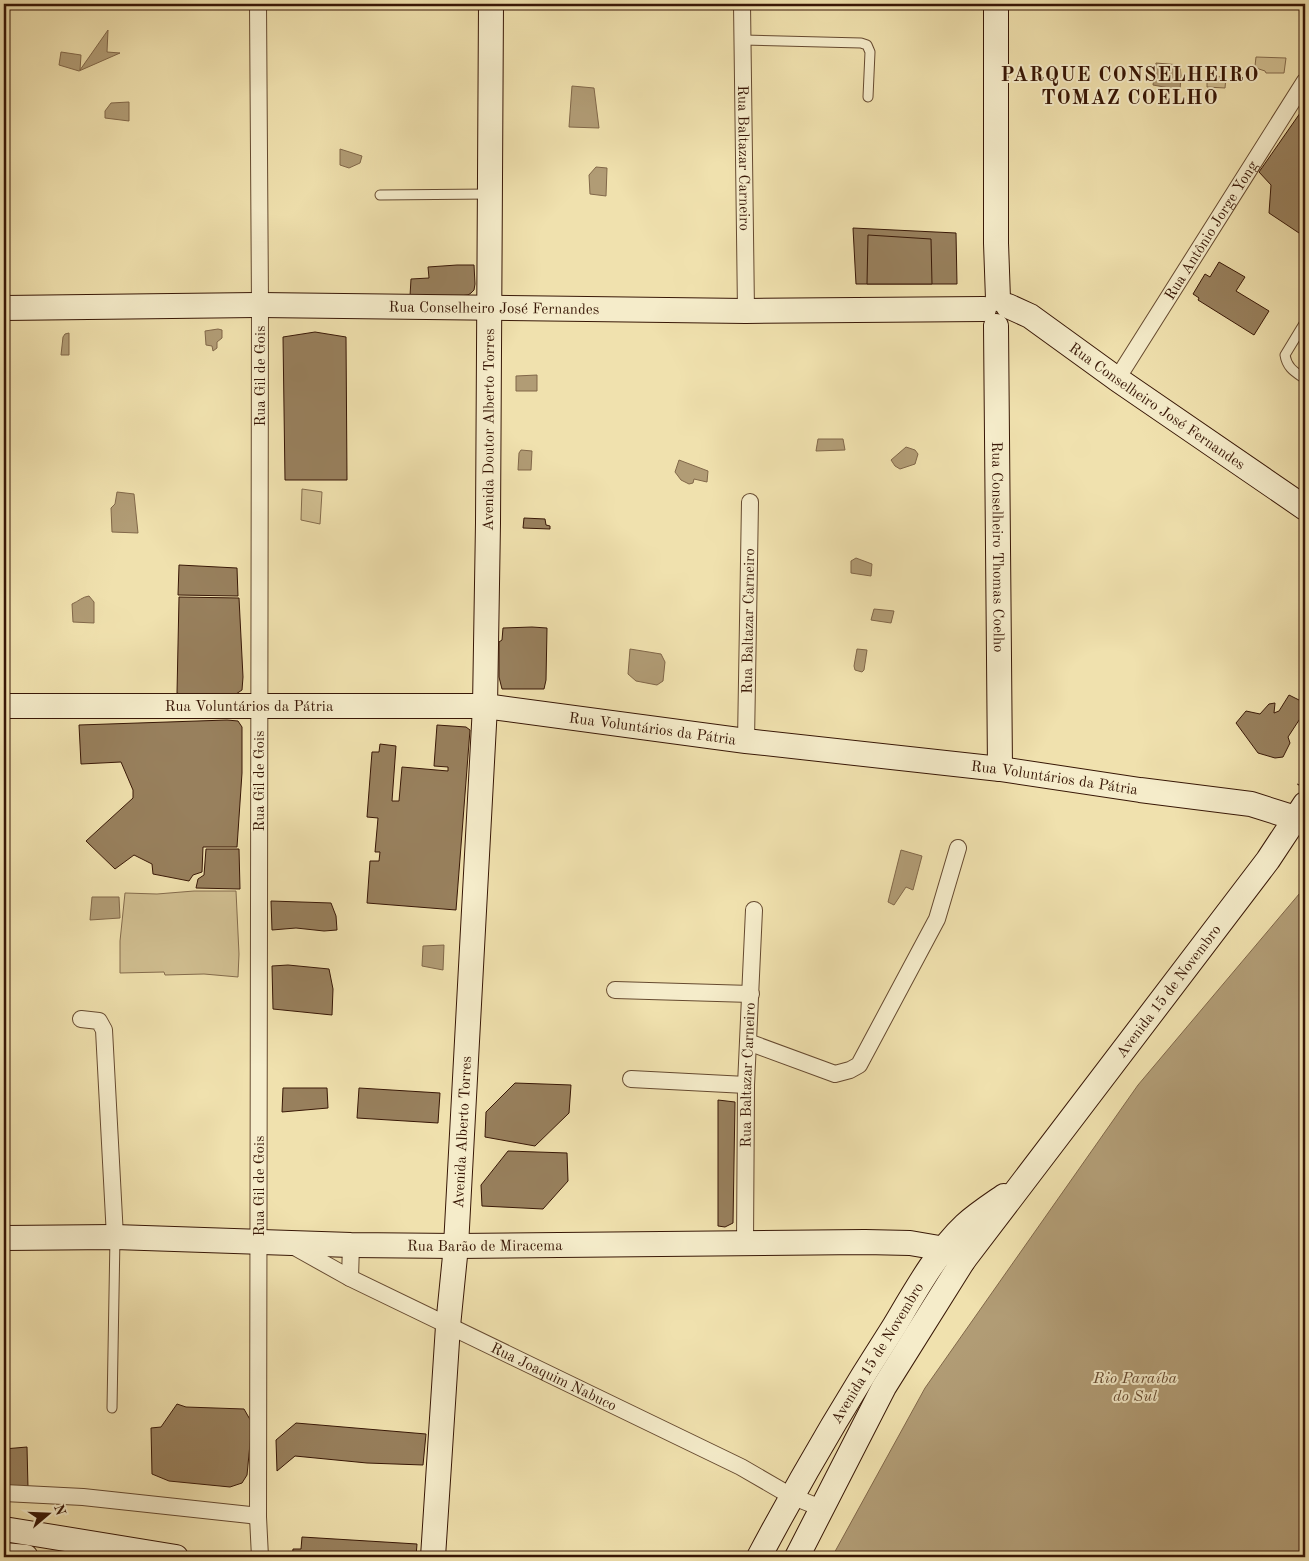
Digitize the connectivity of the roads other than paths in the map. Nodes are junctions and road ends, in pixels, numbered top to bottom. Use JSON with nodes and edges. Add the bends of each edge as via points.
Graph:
{"nodes":[{"id":1,"x":258,"y":4,"type":"edge"},
{"id":2,"x":491,"y":4,"type":"edge"},
{"id":3,"x":742,"y":4,"type":"edge"},
{"id":4,"x":996,"y":4,"type":"edge"},
{"id":5,"x":743,"y":40,"type":"junction"},
{"id":6,"x":1305,"y":81,"type":"edge"},
{"id":7,"x":868,"y":97,"type":"dead end"},
{"id":8,"x":490,"y":194,"type":"junction"},
{"id":9,"x":380,"y":195,"type":"dead end"},
{"id":10,"x":260,"y":305,"type":"junction"},
{"id":11,"x":4,"y":308,"type":"edge"},
{"id":12,"x":489,"y":308,"type":"junction"},
{"id":13,"x":996,"y":310,"type":"junction"},
{"id":14,"x":746,"y":311,"type":"junction"},
{"id":15,"x":1305,"y":322,"type":"edge"},
{"id":16,"x":1305,"y":379,"type":"edge"},
{"id":17,"x":1117,"y":380,"type":"junction"},
{"id":18,"x":750,"y":502,"type":"dead end"},
{"id":19,"x":1305,"y":508,"type":"edge"},
{"id":20,"x":259,"y":705,"type":"junction"},
{"id":21,"x":4,"y":706,"type":"edge"},
{"id":22,"x":485,"y":706,"type":"junction"},
{"id":23,"x":746,"y":741,"type":"junction"},
{"id":24,"x":1000,"y":769,"type":"junction"},
{"id":25,"x":1300,"y":811,"type":"edge"},
{"id":26,"x":958,"y":848,"type":"dead end"},
{"id":27,"x":754,"y":910,"type":"dead end"},
{"id":28,"x":615,"y":990,"type":"dead end"},
{"id":29,"x":751,"y":994,"type":"junction"},
{"id":30,"x":81,"y":1018,"type":"dead end"},
{"id":31,"x":748,"y":1042,"type":"junction"},
{"id":32,"x":631,"y":1079,"type":"dead end"},
{"id":33,"x":746,"y":1085,"type":"junction"},
{"id":34,"x":115,"y":1237,"type":"junction"},
{"id":35,"x":4,"y":1238,"type":"edge"},
{"id":36,"x":259,"y":1242,"type":"junction"},
{"id":37,"x":286,"y":1243,"type":"junction"},
{"id":38,"x":745,"y":1243,"type":"junction"},
{"id":39,"x":351,"y":1246,"type":"junction"},
{"id":40,"x":456,"y":1246,"type":"junction"},
{"id":41,"x":954,"y":1255,"type":"junction"},
{"id":42,"x":350,"y":1278,"type":"junction"},
{"id":43,"x":448,"y":1326,"type":"junction"},
{"id":44,"x":112,"y":1408,"type":"dead end"},
{"id":45,"x":4,"y":1493,"type":"edge"},
{"id":46,"x":791,"y":1496,"type":"junction"},
{"id":47,"x":821,"y":1508,"type":"junction"},
{"id":48,"x":258,"y":1517,"type":"junction"},
{"id":49,"x":4,"y":1529,"type":"edge"},
{"id":50,"x":4,"y":1555,"type":"edge"},
{"id":51,"x":26,"y":1557,"type":"edge"},
{"id":52,"x":176,"y":1557,"type":"edge"},
{"id":53,"x":260,"y":1557,"type":"edge"},
{"id":54,"x":433,"y":1557,"type":"edge"},
{"id":55,"x":759,"y":1557,"type":"edge"},
{"id":56,"x":797,"y":1557,"type":"edge"}],
"edges":[{"from":1,"to":10,"type":"street","name":"Rua Gil de Gois"},
{"from":2,"to":8,"type":"main road","name":"Avenida Doutor Alberto Torres"},
{"from":3,"to":5,"type":"street","name":"Rua Baltazar Carneiro"},
{"from":4,"to":13,"type":"main road","name":"Rua Conselheiro Thomas Coelho"},
{"from":5,"to":7,"type":"lane","via":[[867,45],[870,52]]},
{"from":5,"to":14,"type":"street","name":"Rua Baltazar Carneiro"},
{"from":6,"to":17,"type":"street","name":"Rua Antônio Jorge Yong"},
{"from":8,"to":9,"type":"lane"},
{"from":8,"to":12,"type":"main road","name":"Avenida Doutor Alberto Torres"},
{"from":10,"to":11,"type":"main road","name":"Rua Conselheiro José Fernandes"},
{"from":10,"to":12,"type":"main road","name":"Rua Conselheiro José Fernandes"},
{"from":10,"to":20,"type":"street","name":"Rua Gil de Gois"},
{"from":12,"to":14,"type":"main road","name":"Rua Conselheiro José Fernandes"},
{"from":12,"to":22,"type":"main road","name":"Avenida Doutor Alberto Torres"},
{"from":13,"to":14,"type":"main road","name":"Rua Conselheiro José Fernandes"},
{"from":13,"to":17,"type":"main road","name":"Rua Conselheiro José Fernandes","via":[[1030,316]]},
{"from":13,"to":24,"type":"main road","name":"Rua Conselheiro Thomas Coelho"},
{"from":15,"to":16,"type":"lane","via":[[1285,355],[1291,370]]},
{"from":17,"to":19,"type":"main road","name":"Rua Conselheiro José Fernandes"},
{"from":18,"to":23,"type":"street","name":"Rua Baltazar Carneiro"},
{"from":20,"to":21,"type":"main road","name":"Rua Voluntários da Pátria"},
{"from":20,"to":22,"type":"main road","name":"Rua Voluntários da Pátria"},
{"from":20,"to":36,"type":"street","name":"Rua Gil de Gois"},
{"from":22,"to":23,"type":"main road","name":"Rua Voluntários da Pátria"},
{"from":22,"to":40,"type":"main road","name":"Avenida Alberto Torres"},
{"from":23,"to":24,"type":"main road","name":"Rua Voluntários da Pátria"},
{"from":24,"to":25,"type":"main road","name":"Rua Voluntários da Pátria"},
{"from":25,"to":41,"type":"main road","name":"Avenida 15 de Novembro","via":[[1268,860],[1029,1176]]},
{"from":26,"to":31,"type":"street","via":[[937,919],[859,1065],[835,1074]]},
{"from":27,"to":29,"type":"street","name":"Rua Baltazar Carneiro"},
{"from":28,"to":29,"type":"street"},
{"from":29,"to":31,"type":"street","name":"Rua Baltazar Carneiro"},
{"from":30,"to":34,"type":"street","via":[[99,1021],[104,1030]]},
{"from":31,"to":33,"type":"street","name":"Rua Baltazar Carneiro"},
{"from":32,"to":33,"type":"street"},
{"from":33,"to":38,"type":"street","name":"Rua Baltazar Carneiro"},
{"from":34,"to":35,"type":"main road","name":"Rua Barão de Miracema"},
{"from":34,"to":36,"type":"main road","name":"Rua Barão de Miracema"},
{"from":34,"to":44,"type":"lane"},
{"from":36,"to":37,"type":"main road","name":"Rua Barão de Miracema"},
{"from":36,"to":48,"type":"street","name":"Rua Gil de Gois"},
{"from":37,"to":39,"type":"main road","name":"Rua Barão de Miracema"},
{"from":37,"to":42,"type":"street","name":"Rua Joaquim Nabuco"},
{"from":38,"to":40,"type":"main road","name":"Rua Barão de Miracema"},
{"from":38,"to":41,"type":"main road","name":"Rua Barão de Miracema","via":[[910,1243]]},
{"from":39,"to":40,"type":"main road","name":"Rua Barão de Miracema"},
{"from":39,"to":42,"type":"street"},
{"from":40,"to":43,"type":"main road","name":"Avenida Alberto Torres"},
{"from":41,"to":46,"type":"main road","name":"Avenida 15 de Novembro","via":[[920,1284]]},
{"from":41,"to":47,"type":"main road","name":"Avenida 15 de Novembro"},
{"from":42,"to":43,"type":"street","name":"Rua Joaquim Nabuco"},
{"from":43,"to":46,"type":"street","name":"Rua Joaquim Nabuco","via":[[741,1467]]},
{"from":43,"to":54,"type":"main road","name":"Avenida Alberto Torres"},
{"from":45,"to":48,"type":"street","via":[[83,1497]]},
{"from":46,"to":47,"type":"street","name":"Rua Joaquim Nabuco"},
{"from":46,"to":55,"type":"main road","name":"Avenida 15 de Novembro"},
{"from":47,"to":56,"type":"main road","name":"Avenida 15 de Novembro"},
{"from":48,"to":53,"type":"street","name":"Rua Gil de Gois"},
{"from":49,"to":52,"type":"main road"},
{"from":50,"to":51,"type":"main road"}]}
